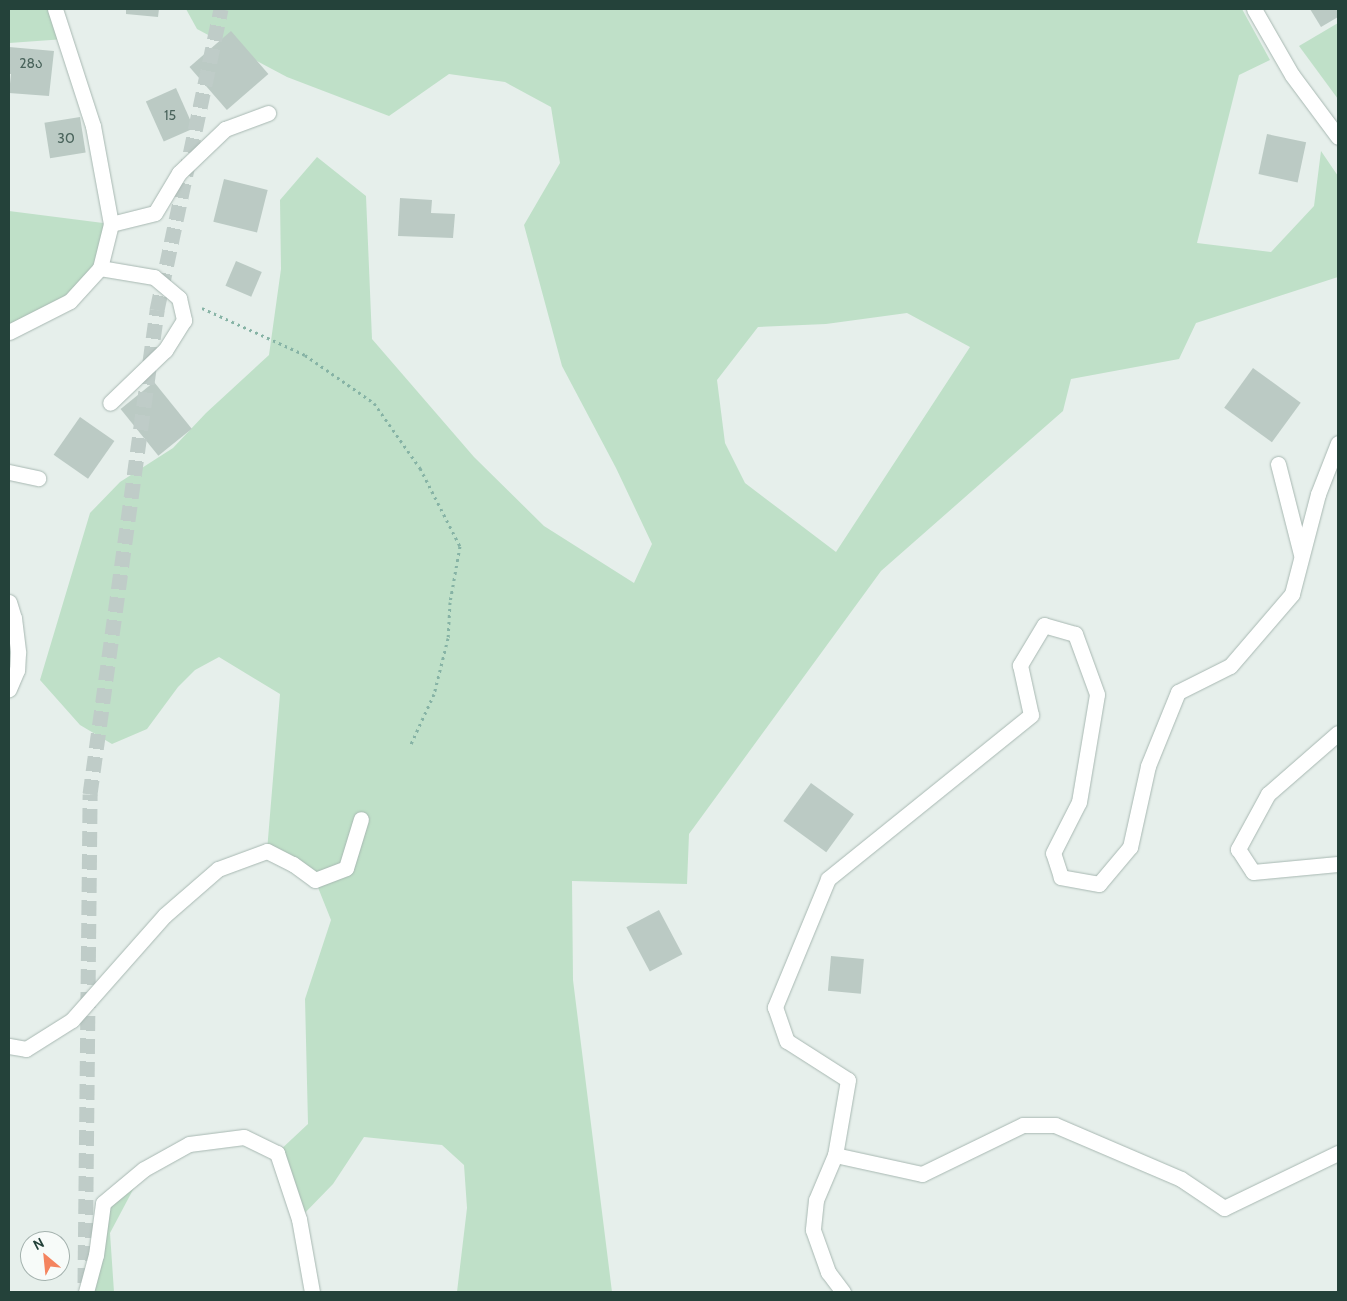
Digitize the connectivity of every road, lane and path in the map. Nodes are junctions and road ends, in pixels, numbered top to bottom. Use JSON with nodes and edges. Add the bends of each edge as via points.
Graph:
{"nodes":[{"id":1,"x":55,"y":9,"type":"edge"},
{"id":2,"x":1254,"y":9,"type":"edge"},
{"id":3,"x":268,"y":114,"type":"dead end"},
{"id":4,"x":1335,"y":133,"type":"edge"},
{"id":5,"x":1338,"y":143,"type":"edge"},
{"id":6,"x":111,"y":224,"type":"junction"},
{"id":7,"x":100,"y":268,"type":"junction"},
{"id":8,"x":179,"y":298,"type":"junction"},
{"id":9,"x":9,"y":332,"type":"edge"},
{"id":10,"x":110,"y":403,"type":"dead end"},
{"id":11,"x":1338,"y":443,"type":"edge"},
{"id":12,"x":1278,"y":464,"type":"dead end"},
{"id":13,"x":9,"y":472,"type":"edge"},
{"id":14,"x":38,"y":478,"type":"dead end"},
{"id":15,"x":1302,"y":556,"type":"junction"},
{"id":16,"x":9,"y":602,"type":"edge"},
{"id":17,"x":9,"y":689,"type":"edge"},
{"id":18,"x":1338,"y":733,"type":"edge"},
{"id":19,"x":411,"y":744,"type":"dead end"},
{"id":20,"x":361,"y":819,"type":"dead end"},
{"id":21,"x":1338,"y":864,"type":"edge"},
{"id":22,"x":9,"y":1046,"type":"edge"},
{"id":23,"x":1338,"y":1153,"type":"edge"},
{"id":24,"x":835,"y":1155,"type":"junction"},
{"id":25,"x":86,"y":1292,"type":"edge"},
{"id":26,"x":312,"y":1292,"type":"edge"},
{"id":27,"x":843,"y":1292,"type":"edge"}],
"edges":[{"from":1,"to":6,"type":"street","via":[[93,126]]},
{"from":2,"to":4,"type":"street","via":[[1292,75]]},
{"from":3,"to":6,"type":"street","via":[[225,130],[179,173],[155,213]]},
{"from":4,"to":5,"type":"street"},
{"from":6,"to":7,"type":"street"},
{"from":7,"to":8,"type":"street","via":[[154,277]]},
{"from":7,"to":9,"type":"street","via":[[70,301]]},
{"from":8,"to":10,"type":"street","via":[[184,320],[165,350]]},
{"from":8,"to":19,"type":"path","via":[[305,355],[374,403],[420,468],[460,546],[450,602],[448,638],[434,694]]},
{"from":11,"to":15,"type":"street","via":[[1318,494]]},
{"from":12,"to":15,"type":"street"},
{"from":13,"to":14,"type":"street"},
{"from":15,"to":24,"type":"street","via":[[1292,594],[1230,666],[1178,692],[1148,766],[1130,847],[1099,884],[1061,877],[1053,853],[1079,802],[1097,694],[1075,634],[1044,625],[1020,665],[1031,715],[828,878],[775,1007],[787,1042],[848,1080]]},
{"from":16,"to":17,"type":"street","via":[[18,653],[17,670]]},
{"from":18,"to":21,"type":"street","via":[[1268,794],[1238,849],[1254,872]]},
{"from":20,"to":22,"type":"street","via":[[346,868],[315,880],[268,852],[218,869],[166,914],[72,1020],[26,1049]]},
{"from":23,"to":24,"type":"street","via":[[1224,1208],[1182,1179],[1055,1125],[1024,1125],[922,1174]]},
{"from":24,"to":27,"type":"street","via":[[816,1200],[813,1230],[828,1272]]},
{"from":25,"to":26,"type":"street","via":[[96,1254],[103,1203],[144,1169],[189,1144],[244,1137],[277,1152],[299,1219]]}]}
